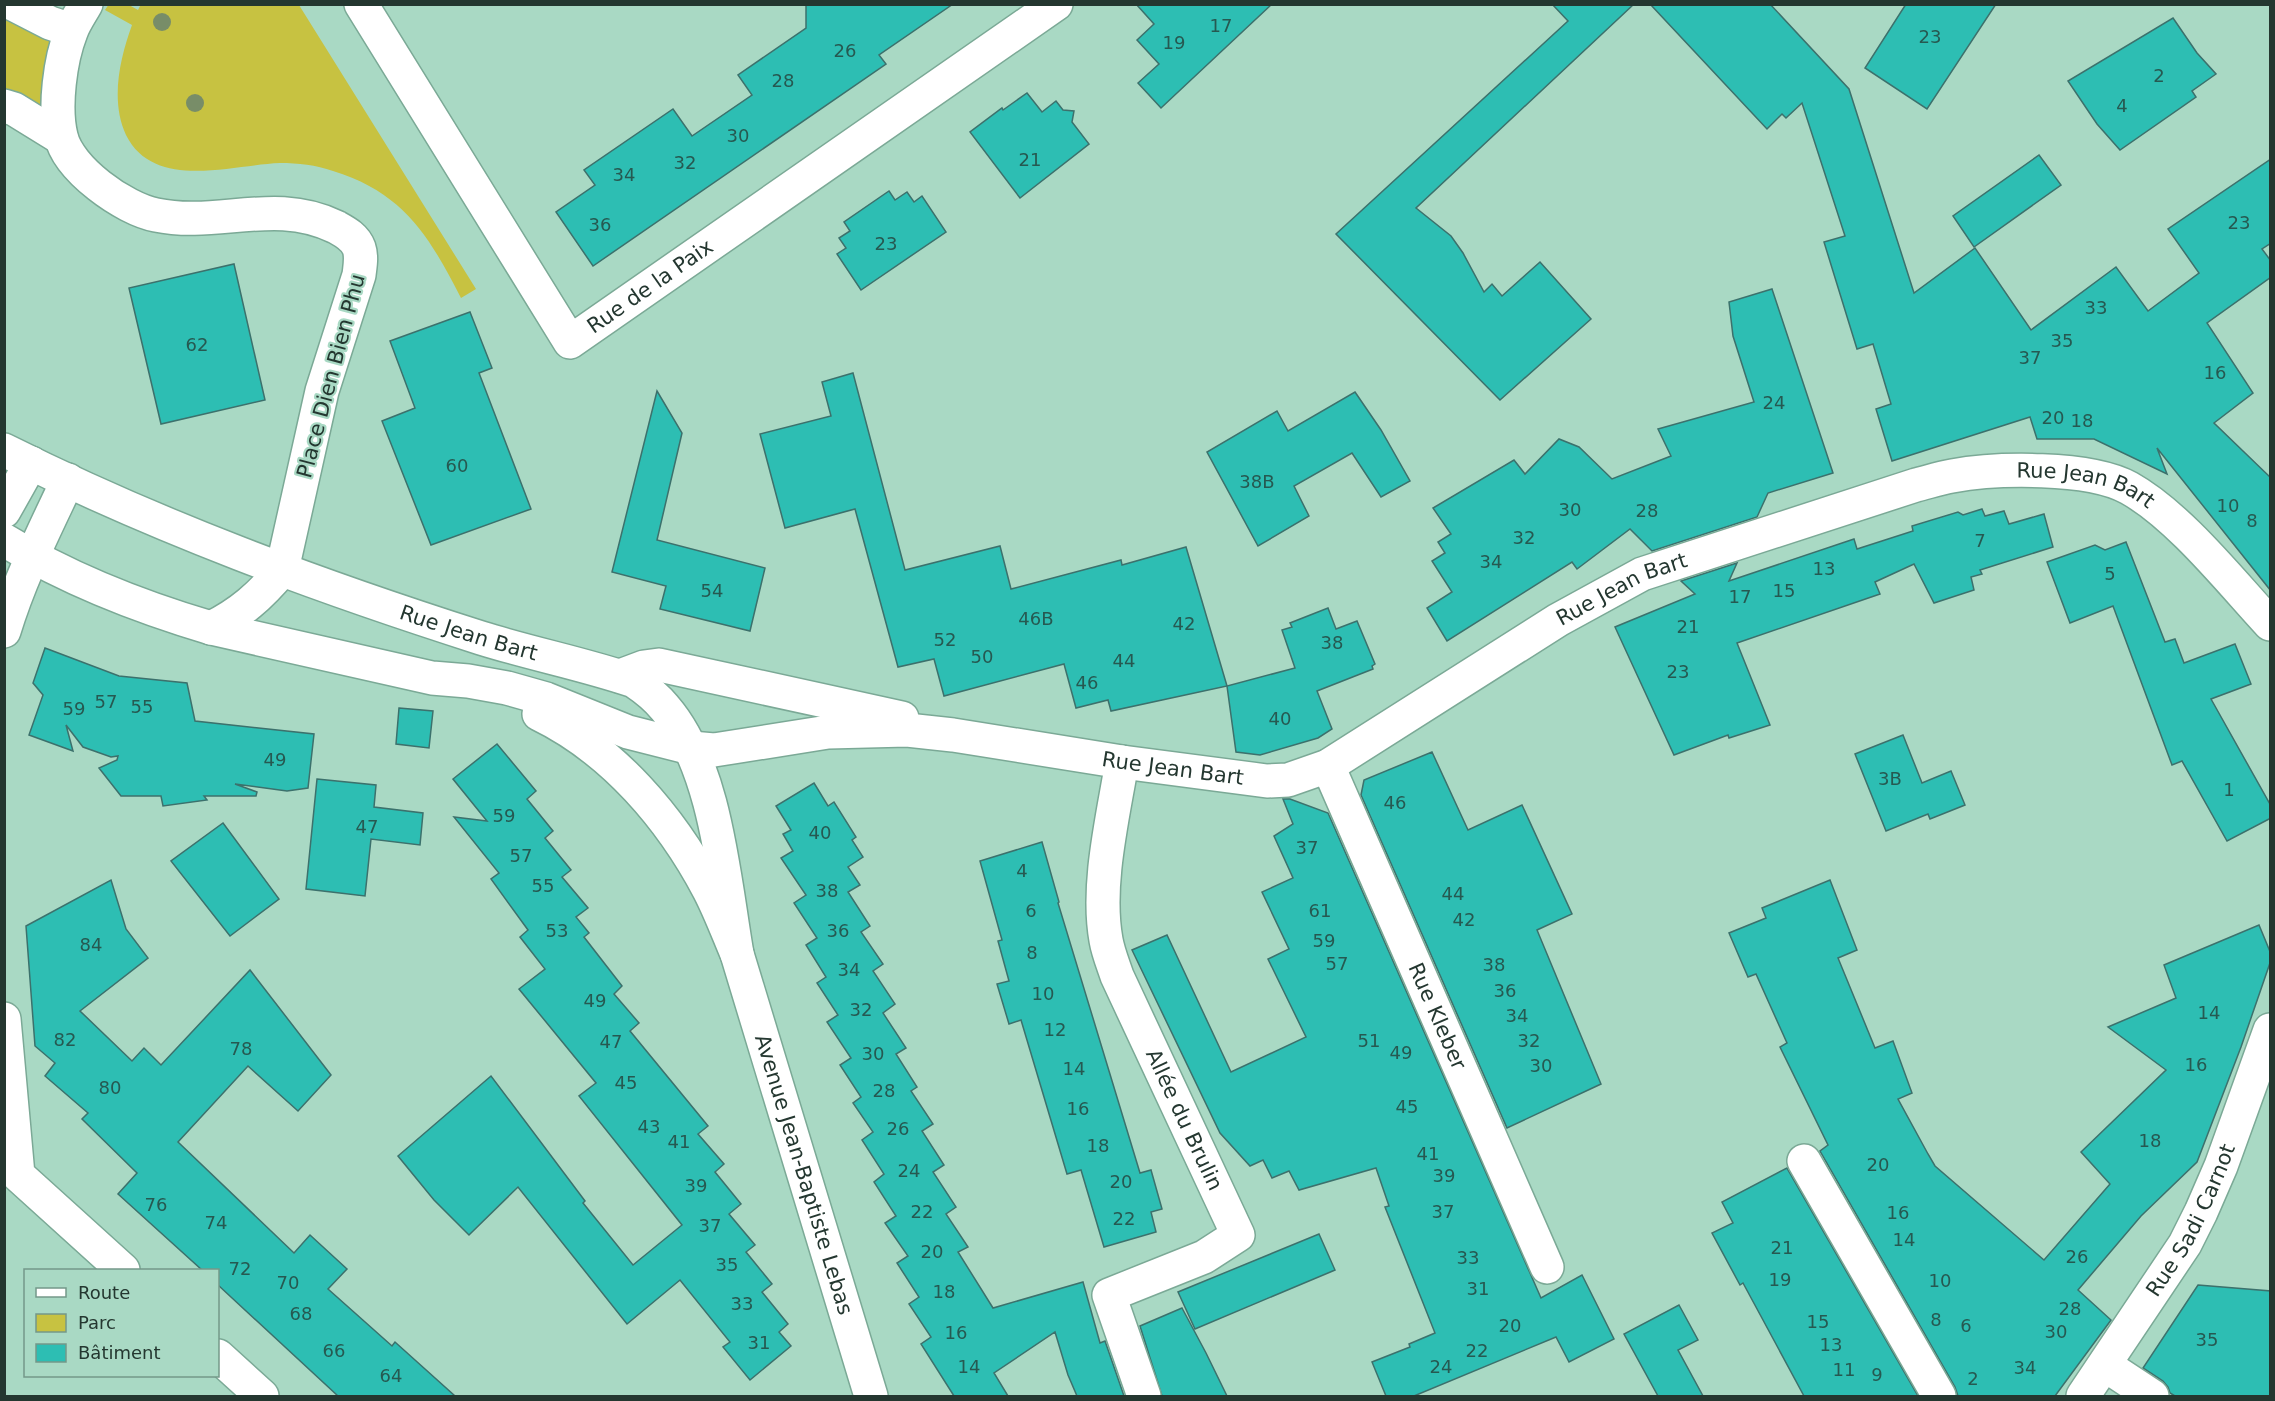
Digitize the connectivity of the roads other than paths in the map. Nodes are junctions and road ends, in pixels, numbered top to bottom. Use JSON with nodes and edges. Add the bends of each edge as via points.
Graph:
{"nodes":[{"id":1,"x":13,"y":4,"type":"edge"},
{"id":2,"x":361,"y":4,"type":"edge"},
{"id":3,"x":1056,"y":4,"type":"edge"},
{"id":4,"x":79,"y":17,"type":"edge"},
{"id":5,"x":4,"y":106,"type":"edge"},
{"id":6,"x":61,"y":138,"type":"junction"},
{"id":7,"x":18,"y":457,"type":"edge"},
{"id":8,"x":68,"y":480,"type":"junction"},
{"id":9,"x":4,"y":511,"type":"edge"},
{"id":10,"x":4,"y":540,"type":"edge"},
{"id":11,"x":32,"y":556,"type":"junction"},
{"id":12,"x":282,"y":570,"type":"junction"},
{"id":13,"x":2271,"y":624,"type":"edge"},
{"id":14,"x":211,"y":628,"type":"junction"},
{"id":15,"x":4,"y":631,"type":"edge"},
{"id":16,"x":620,"y":676,"type":"junction"},
{"id":17,"x":432,"y":678,"type":"junction"},
{"id":18,"x":953,"y":735,"type":"junction"},
{"id":19,"x":691,"y":748,"type":"junction"},
{"id":20,"x":1122,"y":762,"type":"junction"},
{"id":21,"x":1328,"y":766,"type":"junction"},
{"id":22,"x":737,"y":954,"type":"junction"},
{"id":23,"x":4,"y":1019,"type":"edge"},
{"id":24,"x":2271,"y":1030,"type":"edge"},
{"id":25,"x":1804,"y":1161,"type":"dead end"},
{"id":26,"x":11,"y":1179,"type":"edge"},
{"id":27,"x":1547,"y":1267,"type":"dead end"},
{"id":28,"x":122,"y":1269,"type":"edge"},
{"id":29,"x":219,"y":1357,"type":"edge"},
{"id":30,"x":2105,"y":1365,"type":"junction"},
{"id":31,"x":262,"y":1396,"type":"edge"},
{"id":32,"x":871,"y":1396,"type":"edge"},
{"id":33,"x":1144,"y":1396,"type":"edge"},
{"id":34,"x":1939,"y":1396,"type":"edge"},
{"id":35,"x":2083,"y":1396,"type":"edge"},
{"id":36,"x":2152,"y":1396,"type":"edge"}],
"edges":[{"from":1,"to":4,"type":"street","via":[[50,23]]},
{"from":2,"to":3,"type":"street","name":"Rue de la Paix","via":[[570,342]]},
{"from":4,"to":6,"type":"street","via":[[64,53],[58,110]]},
{"from":5,"to":6,"type":"street","name":"Place Dien Bien Phu"},
{"from":6,"to":12,"type":"street","name":"Place Dien Bien Phu","via":[[88,175],[130,207],[175,218],[304,214],[348,233],[358,246],[359,275],[322,391]]},
{"from":7,"to":8,"type":"street","name":"Rue Jean Bart"},
{"from":7,"to":9,"type":"street"},
{"from":8,"to":11,"type":"street"},
{"from":8,"to":12,"type":"street","name":"Rue Jean Bart"},
{"from":10,"to":11,"type":"street","name":"Rue Jean Bart"},
{"from":11,"to":14,"type":"street","name":"Rue Jean Bart","via":[[107,592]]},
{"from":11,"to":15,"type":"street"},
{"from":12,"to":14,"type":"street","name":"Place Dien Bien Phu","via":[[255,600]]},
{"from":12,"to":16,"type":"street","name":"Rue Jean Bart","via":[[544,657]]},
{"from":13,"to":21,"type":"street","name":"Rue Jean Bart","via":[[2178,526],[2128,488],[2087,475],[2047,471],[1951,476],[1642,574],[1567,615]]},
{"from":14,"to":17,"type":"street","name":"Rue Jean Bart"},
{"from":16,"to":18,"type":"street","name":"Rue Jean Bart","via":[[644,667],[682,669],[886,714]]},
{"from":16,"to":19,"type":"street","name":"Avenue Jean-Baptiste Lebas","via":[[654,696]]},
{"from":17,"to":19,"type":"street","name":"Rue Jean Bart","via":[[507,688],[628,732]]},
{"from":17,"to":22,"type":"street","name":"Avenue Jean-Baptiste Lebas","via":[[522,705],[580,738],[616,766],[645,797],[688,855],[709,890]]},
{"from":18,"to":19,"type":"street","name":"Rue Jean Bart","via":[[907,730],[828,732],[714,750]]},
{"from":18,"to":20,"type":"street","name":"Rue Jean Bart"},
{"from":19,"to":22,"type":"street","name":"Avenue Jean-Baptiste Lebas","via":[[713,812]]},
{"from":20,"to":21,"type":"street","name":"Rue Jean Bart","via":[[1267,781],[1288,780]]},
{"from":20,"to":33,"type":"street","name":"Allée du Brulin","via":[[1107,859],[1103,907],[1106,941],[1117,976],[1238,1235],[1204,1257],[1108,1295]]},
{"from":21,"to":27,"type":"street","name":"Rue Kleber"},
{"from":22,"to":32,"type":"street","name":"Avenue Jean-Baptiste Lebas"},
{"from":23,"to":26,"type":"street"},
{"from":24,"to":30,"type":"street","name":"Rue Sadi Carnot","via":[[2201,1212],[2185,1244]]},
{"from":25,"to":34,"type":"street"},
{"from":26,"to":28,"type":"street"},
{"from":29,"to":31,"type":"street"},
{"from":30,"to":35,"type":"street","name":"Rue Sadi Carnot"},
{"from":30,"to":36,"type":"street"}]}
